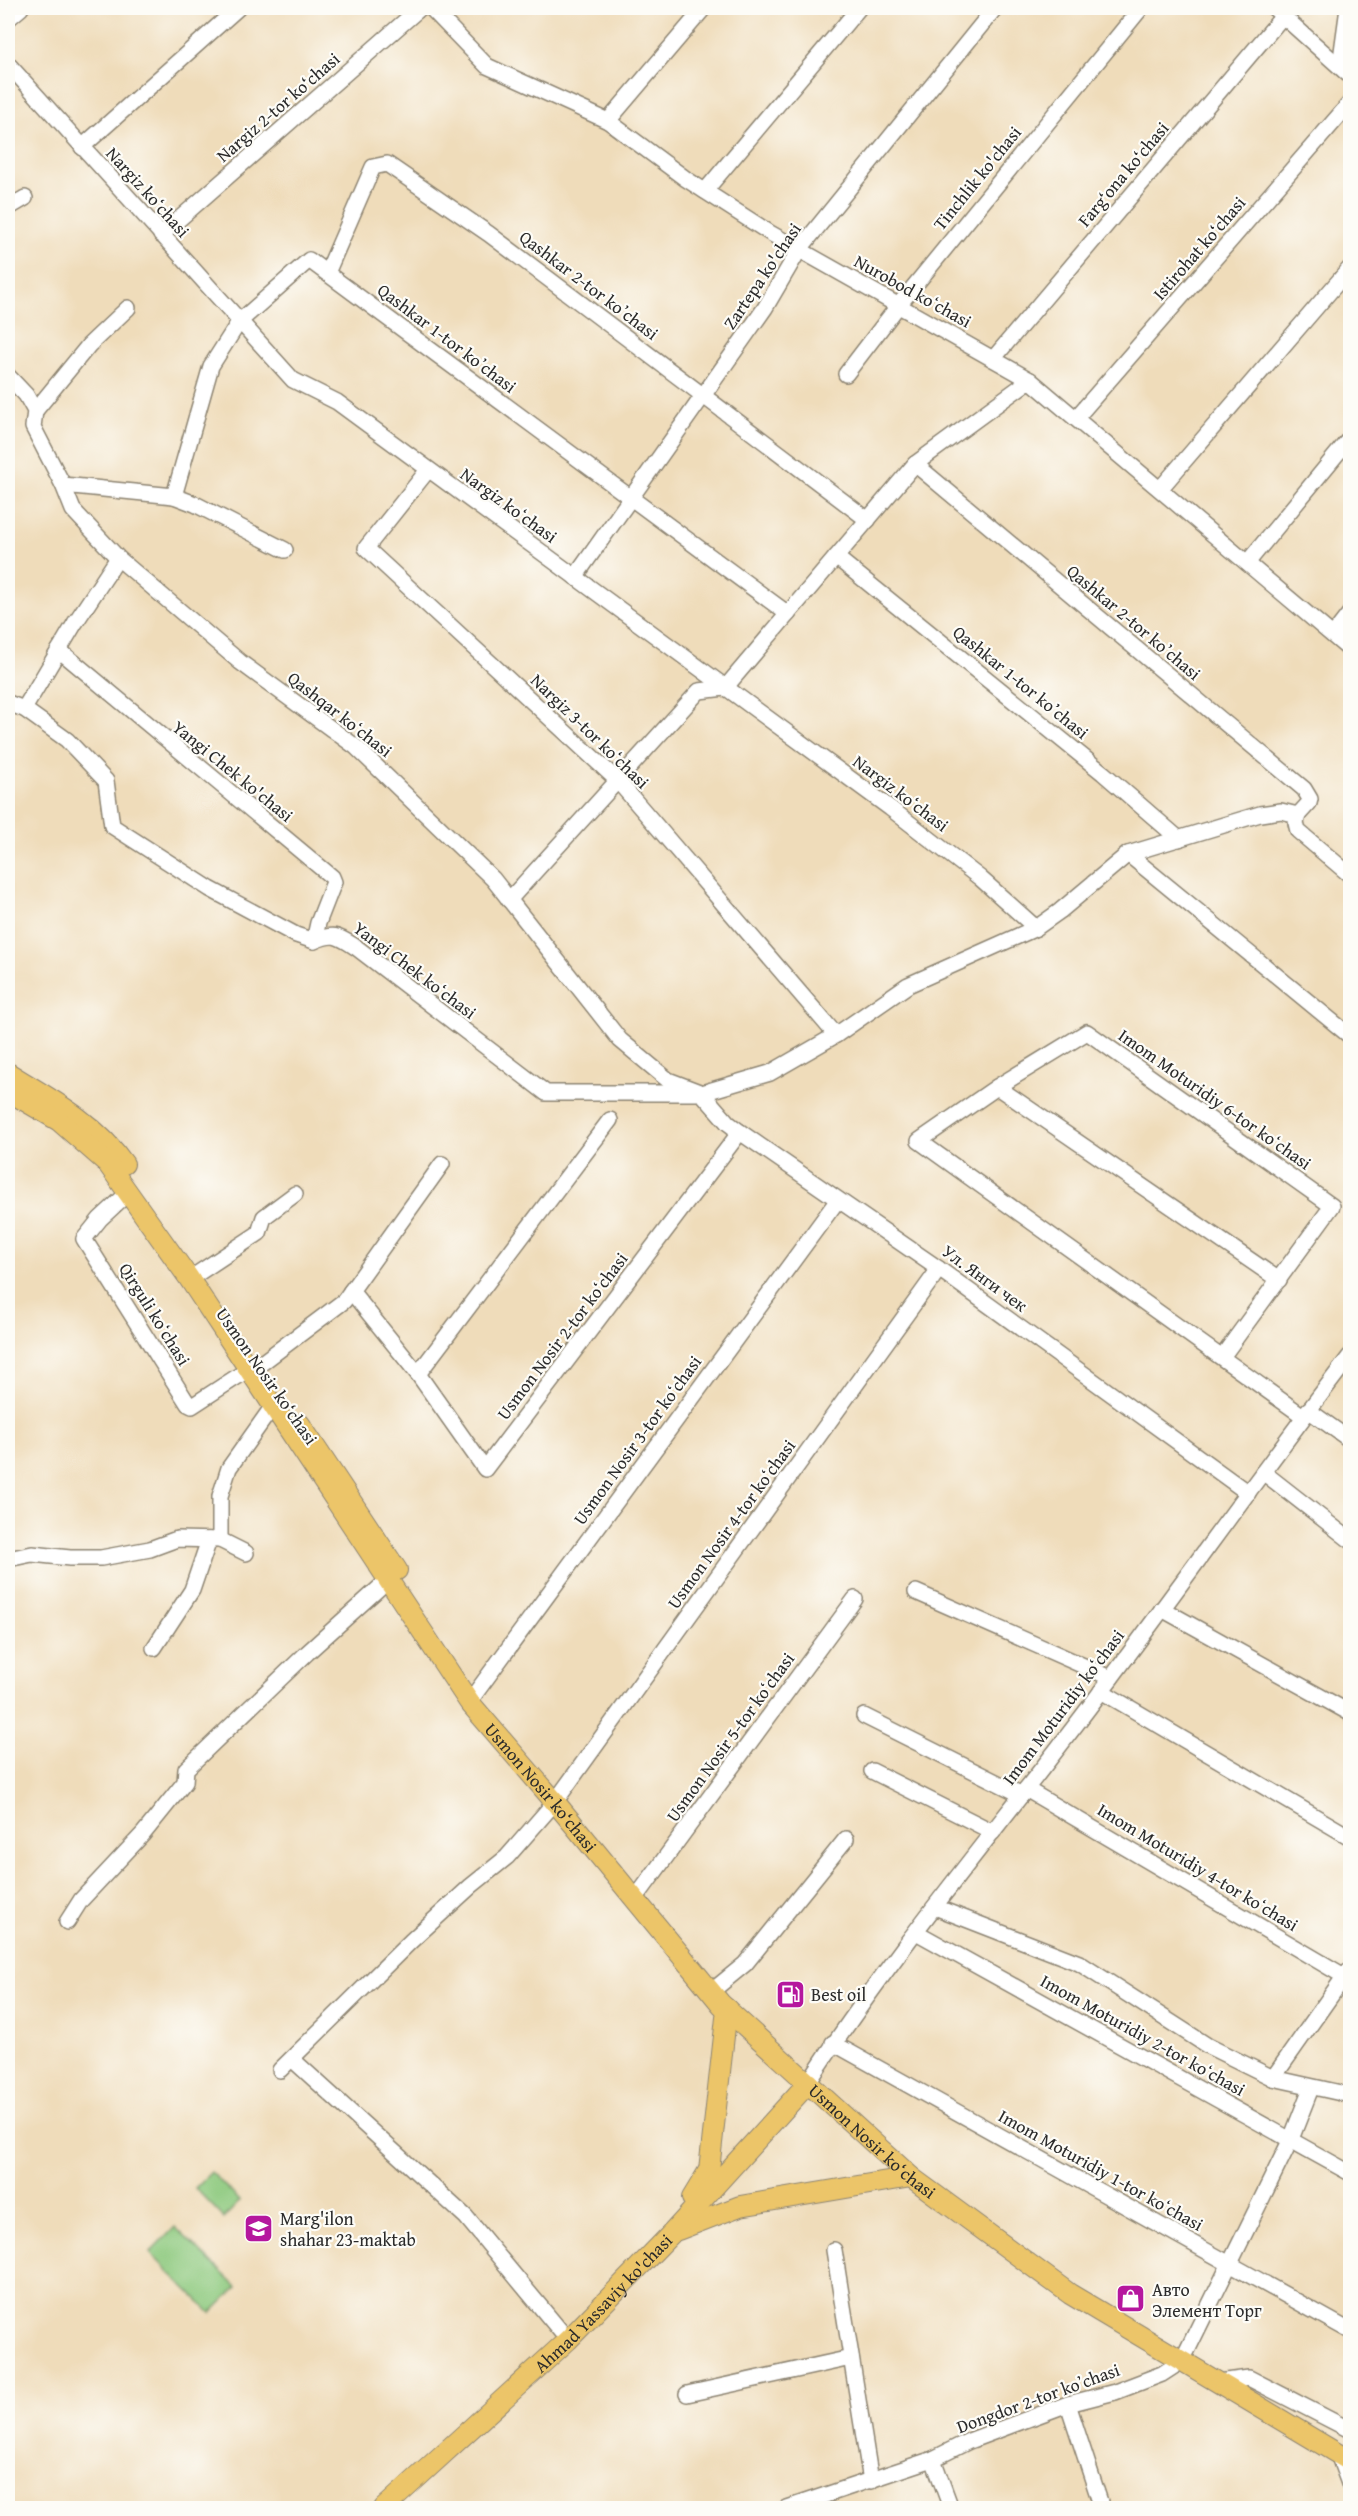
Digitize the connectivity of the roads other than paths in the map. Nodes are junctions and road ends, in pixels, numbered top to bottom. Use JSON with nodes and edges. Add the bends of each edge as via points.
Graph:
{"nodes":[{"id":1,"x":21,"y":8,"type":"edge"},
{"id":2,"x":238,"y":8,"type":"edge"},
{"id":3,"x":420,"y":8,"type":"edge"},
{"id":4,"x":431,"y":8,"type":"edge"},
{"id":5,"x":704,"y":8,"type":"edge"},
{"id":6,"x":859,"y":8,"type":"edge"},
{"id":7,"x":995,"y":8,"type":"edge"},
{"id":8,"x":1141,"y":8,"type":"edge"},
{"id":9,"x":1348,"y":8,"type":"edge"},
{"id":10,"x":1278,"y":11,"type":"edge"},
{"id":11,"x":8,"y":19,"type":"edge"},
{"id":12,"x":8,"y":64,"type":"edge"},
{"id":13,"x":1345,"y":71,"type":"edge"},
{"id":14,"x":1350,"y":103,"type":"edge"},
{"id":15,"x":608,"y":121,"type":"junction"},
{"id":16,"x":82,"y":147,"type":"junction"},
{"id":17,"x":705,"y":191,"type":"junction"},
{"id":18,"x":25,"y":198,"type":"dead end"},
{"id":19,"x":8,"y":208,"type":"edge"},
{"id":20,"x":161,"y":235,"type":"junction"},
{"id":21,"x":799,"y":250,"type":"junction"},
{"id":22,"x":1350,"y":268,"type":"edge"},
{"id":23,"x":327,"y":273,"type":"junction"},
{"id":24,"x":898,"y":306,"type":"junction"},
{"id":25,"x":128,"y":308,"type":"dead end"},
{"id":26,"x":239,"y":322,"type":"junction"},
{"id":27,"x":993,"y":359,"type":"junction"},
{"id":28,"x":846,"y":374,"type":"dead end"},
{"id":29,"x":8,"y":376,"type":"edge"},
{"id":30,"x":1030,"y":380,"type":"junction"},
{"id":31,"x":703,"y":396,"type":"junction"},
{"id":32,"x":35,"y":411,"type":"junction"},
{"id":33,"x":1076,"y":418,"type":"junction"},
{"id":34,"x":1350,"y":438,"type":"edge"},
{"id":35,"x":915,"y":464,"type":"junction"},
{"id":36,"x":428,"y":470,"type":"junction"},
{"id":37,"x":63,"y":485,"type":"junction"},
{"id":38,"x":1160,"y":489,"type":"junction"},
{"id":39,"x":174,"y":496,"type":"junction"},
{"id":40,"x":632,"y":499,"type":"junction"},
{"id":41,"x":868,"y":520,"type":"junction"},
{"id":42,"x":285,"y":550,"type":"dead end"},
{"id":43,"x":836,"y":557,"type":"junction"},
{"id":44,"x":118,"y":558,"type":"junction"},
{"id":45,"x":1247,"y":563,"type":"junction"},
{"id":46,"x":575,"y":578,"type":"junction"},
{"id":47,"x":1350,"y":613,"type":"edge"},
{"id":48,"x":788,"y":614,"type":"junction"},
{"id":49,"x":1333,"y":635,"type":"junction"},
{"id":50,"x":58,"y":650,"type":"junction"},
{"id":51,"x":1350,"y":650,"type":"edge"},
{"id":52,"x":725,"y":688,"type":"junction"},
{"id":53,"x":8,"y":703,"type":"edge"},
{"id":54,"x":24,"y":709,"type":"junction"},
{"id":55,"x":617,"y":780,"type":"junction"},
{"id":56,"x":1298,"y":815,"type":"junction"},
{"id":57,"x":1179,"y":839,"type":"junction"},
{"id":58,"x":1128,"y":854,"type":"junction"},
{"id":59,"x":1350,"y":875,"type":"edge"},
{"id":60,"x":509,"y":900,"type":"junction"},
{"id":61,"x":1036,"y":928,"type":"junction"},
{"id":62,"x":314,"y":941,"type":"junction"},
{"id":63,"x":836,"y":1035,"type":"junction"},
{"id":64,"x":1350,"y":1036,"type":"edge"},
{"id":65,"x":8,"y":1073,"type":"edge"},
{"id":66,"x":997,"y":1087,"type":"junction"},
{"id":67,"x":8,"y":1090,"type":"edge"},
{"id":68,"x":702,"y":1093,"type":"junction"},
{"id":69,"x":610,"y":1120,"type":"dead end"},
{"id":70,"x":740,"y":1132,"type":"junction"},
{"id":71,"x":442,"y":1164,"type":"dead end"},
{"id":72,"x":128,"y":1192,"type":"junction"},
{"id":73,"x":295,"y":1194,"type":"dead end"},
{"id":74,"x":837,"y":1201,"type":"junction"},
{"id":75,"x":939,"y":1269,"type":"junction"},
{"id":76,"x":197,"y":1274,"type":"junction"},
{"id":77,"x":1279,"y":1280,"type":"junction"},
{"id":78,"x":351,"y":1291,"type":"junction"},
{"id":79,"x":226,"y":1325,"type":"junction"},
{"id":80,"x":1350,"y":1356,"type":"edge"},
{"id":81,"x":1222,"y":1357,"type":"junction"},
{"id":82,"x":254,"y":1367,"type":"junction"},
{"id":83,"x":418,"y":1374,"type":"junction"},
{"id":84,"x":273,"y":1406,"type":"junction"},
{"id":85,"x":1306,"y":1413,"type":"junction"},
{"id":86,"x":1350,"y":1440,"type":"edge"},
{"id":87,"x":1263,"y":1472,"type":"junction"},
{"id":88,"x":1248,"y":1493,"type":"junction"},
{"id":89,"x":214,"y":1540,"type":"junction"},
{"id":90,"x":1350,"y":1540,"type":"edge"},
{"id":91,"x":246,"y":1553,"type":"dead end"},
{"id":92,"x":8,"y":1559,"type":"edge"},
{"id":93,"x":388,"y":1580,"type":"junction"},
{"id":94,"x":916,"y":1592,"type":"dead end"},
{"id":95,"x":855,"y":1599,"type":"dead end"},
{"id":96,"x":1162,"y":1609,"type":"junction"},
{"id":97,"x":154,"y":1648,"type":"dead end"},
{"id":98,"x":1111,"y":1678,"type":"junction"},
{"id":99,"x":1101,"y":1691,"type":"junction"},
{"id":100,"x":472,"y":1697,"type":"junction"},
{"id":101,"x":1350,"y":1713,"type":"edge"},
{"id":102,"x":864,"y":1716,"type":"dead end"},
{"id":103,"x":872,"y":1772,"type":"dead end"},
{"id":104,"x":1024,"y":1792,"type":"junction"},
{"id":105,"x":555,"y":1802,"type":"junction"},
{"id":106,"x":993,"y":1832,"type":"junction"},
{"id":107,"x":1350,"y":1837,"type":"edge"},
{"id":108,"x":846,"y":1839,"type":"dead end"},
{"id":109,"x":635,"y":1899,"type":"junction"},
{"id":110,"x":935,"y":1907,"type":"junction"},
{"id":111,"x":67,"y":1922,"type":"dead end"},
{"id":112,"x":916,"y":1932,"type":"junction"},
{"id":113,"x":1348,"y":1974,"type":"edge"},
{"id":114,"x":712,"y":1991,"type":"junction"},
{"id":115,"x":727,"y":2009,"type":"junction"},
{"id":116,"x":833,"y":2043,"type":"junction"},
{"id":117,"x":292,"y":2059,"type":"junction"},
{"id":118,"x":280,"y":2070,"type":"dead end"},
{"id":119,"x":1273,"y":2078,"type":"junction"},
{"id":120,"x":808,"y":2083,"type":"junction"},
{"id":121,"x":1311,"y":2088,"type":"junction"},
{"id":122,"x":1350,"y":2095,"type":"edge"},
{"id":123,"x":1291,"y":2139,"type":"junction"},
{"id":124,"x":1350,"y":2173,"type":"edge"},
{"id":125,"x":910,"y":2177,"type":"junction"},
{"id":126,"x":673,"y":2232,"type":"junction"},
{"id":127,"x":834,"y":2250,"type":"dead end"},
{"id":128,"x":1228,"y":2264,"type":"junction"},
{"id":129,"x":1350,"y":2331,"type":"edge"},
{"id":130,"x":568,"y":2340,"type":"junction"},
{"id":131,"x":851,"y":2358,"type":"junction"},
{"id":132,"x":1182,"y":2361,"type":"junction"},
{"id":133,"x":1219,"y":2382,"type":"junction"},
{"id":134,"x":687,"y":2394,"type":"dead end"},
{"id":135,"x":1068,"y":2404,"type":"junction"},
{"id":136,"x":1350,"y":2430,"type":"edge"},
{"id":137,"x":1344,"y":2457,"type":"edge"},
{"id":138,"x":933,"y":2459,"type":"junction"},
{"id":139,"x":871,"y":2481,"type":"junction"},
{"id":140,"x":1350,"y":2487,"type":"edge"},
{"id":141,"x":384,"y":2508,"type":"edge"},
{"id":142,"x":788,"y":2508,"type":"edge"},
{"id":143,"x":951,"y":2508,"type":"edge"},
{"id":144,"x":1102,"y":2508,"type":"edge"}],
"edges":[{"from":1,"to":11,"type":"street"},
{"from":2,"to":16,"type":"street"},
{"from":3,"to":20,"type":"street","name":"Nargiz 2-tor ko‘chasi"},
{"from":4,"to":15,"type":"street","name":"Nurobod koʻchasi","via":[[487,66]]},
{"from":5,"to":15,"type":"street"},
{"from":6,"to":17,"type":"street"},
{"from":7,"to":21,"type":"street","name":"Zartepa ko'chasi"},
{"from":8,"to":24,"type":"street","name":"Tinchlik ko'chasi"},
{"from":9,"to":13,"type":"street"},
{"from":10,"to":13,"type":"street"},
{"from":10,"to":27,"type":"street","name":"Farg‘ona ko‘chasi"},
{"from":12,"to":16,"type":"street","name":"Nargiz koʻchasi"},
{"from":14,"to":33,"type":"street","name":"Istirohat ko‘chasi"},
{"from":15,"to":17,"type":"street","name":"Nurobod koʻchasi"},
{"from":16,"to":20,"type":"street","name":"Nargiz koʻchasi"},
{"from":17,"to":21,"type":"street","name":"Nurobod koʻchasi"},
{"from":18,"to":19,"type":"street"},
{"from":20,"to":26,"type":"street","name":"Nargiz koʻchasi"},
{"from":21,"to":24,"type":"street","name":"Nurobod koʻchasi"},
{"from":21,"to":31,"type":"street","name":"Zartepa ko'chasi","via":[[765,308]]},
{"from":22,"to":38,"type":"street"},
{"from":23,"to":26,"type":"street","name":"Qashkar 1-tor koʼchasi","via":[[309,260]]},
{"from":23,"to":31,"type":"street","name":"Qashkar 2-tor koʼchasi","via":[[373,167],[387,164],[489,234]]},
{"from":23,"to":40,"type":"street","name":"Qashkar 1-tor koʼchasi"},
{"from":24,"to":27,"type":"street","name":"Nurobod koʻchasi"},
{"from":24,"to":28,"type":"street","name":"Tinchlik ko'chasi"},
{"from":25,"to":32,"type":"street","via":[[89,345]]},
{"from":26,"to":36,"type":"street","name":"Nargiz koʻchasi","via":[[292,380],[337,402]]},
{"from":26,"to":39,"type":"street","name":"Qashkar 1-tor koʼchasi","via":[[211,366]]},
{"from":27,"to":30,"type":"street","name":"Nurobod koʻchasi"},
{"from":29,"to":32,"type":"street","name":"Qashqar koʻchasi"},
{"from":30,"to":33,"type":"street","name":"Nurobod koʻchasi"},
{"from":30,"to":35,"type":"street"},
{"from":31,"to":40,"type":"street","name":"Zartepa ko'chasi"},
{"from":31,"to":41,"type":"street","name":"Qashkar 2-tor koʼchasi"},
{"from":32,"to":37,"type":"street","name":"Qashqar koʻchasi","via":[[33,427]]},
{"from":33,"to":38,"type":"street","name":"Nurobod koʻchasi"},
{"from":34,"to":45,"type":"street"},
{"from":35,"to":41,"type":"street"},
{"from":35,"to":56,"type":"street","name":"Qashkar 2-tor koʼchasi","via":[[1304,789],[1309,804]]},
{"from":36,"to":46,"type":"street","name":"Nargiz koʻchasi"},
{"from":36,"to":55,"type":"street","name":"Nargiz 3-tor koʻchasi","via":[[366,548]]},
{"from":37,"to":39,"type":"street"},
{"from":37,"to":44,"type":"street","name":"Qashqar koʻchasi","via":[[73,510]]},
{"from":38,"to":45,"type":"street","name":"Nurobod koʻchasi"},
{"from":39,"to":42,"type":"street"},
{"from":40,"to":46,"type":"street","name":"Zartepa ko'chasi"},
{"from":40,"to":48,"type":"street","name":"Qashkar 1-tor koʼchasi"},
{"from":41,"to":43,"type":"street"},
{"from":43,"to":48,"type":"street"},
{"from":43,"to":57,"type":"street","name":"Qashkar 1-tor koʼchasi"},
{"from":44,"to":50,"type":"street"},
{"from":44,"to":60,"type":"street","name":"Qashqar koʻchasi","via":[[240,662],[357,747],[493,879]]},
{"from":45,"to":49,"type":"street","name":"Nurobod koʻchasi"},
{"from":46,"to":52,"type":"street","name":"Nargiz koʻchasi"},
{"from":47,"to":49,"type":"street"},
{"from":48,"to":52,"type":"street"},
{"from":49,"to":51,"type":"street","name":"Nurobod koʻchasi"},
{"from":50,"to":54,"type":"street"},
{"from":50,"to":62,"type":"street","name":"Yangi Chek ko'chasi","via":[[332,877],[334,882]]},
{"from":52,"to":55,"type":"street","via":[[699,690]]},
{"from":52,"to":61,"type":"street","name":"Nargiz koʻchasi","via":[[899,815]]},
{"from":53,"to":54,"type":"street","name":"Yangi Chek koʻchasi"},
{"from":54,"to":62,"type":"street","name":"Yangi Chek koʻchasi","via":[[67,740],[106,781],[112,826],[210,889],[296,936]]},
{"from":55,"to":60,"type":"street"},
{"from":55,"to":63,"type":"street","name":"Nargiz 3-tor koʻchasi"},
{"from":56,"to":57,"type":"street","via":[[1281,810],[1260,814]]},
{"from":56,"to":59,"type":"street","via":[[1298,831]]},
{"from":57,"to":58,"type":"street"},
{"from":58,"to":61,"type":"street","name":"Yangi Chek koʻchasi"},
{"from":58,"to":64,"type":"street"},
{"from":60,"to":68,"type":"street","name":"Qashqar koʻchasi","via":[[620,1040],[668,1080]]},
{"from":61,"to":63,"type":"street","name":"Yangi Chek koʻchasi","via":[[908,985]]},
{"from":62,"to":68,"type":"street","name":"Yangi Chek koʻchasi","via":[[334,935],[357,948],[546,1093]]},
{"from":63,"to":68,"type":"street","name":"Yangi Chek koʻchasi","via":[[770,1073]]},
{"from":65,"to":76,"type":"main road","name":"Usmon Nosir ko‘chasi","via":[[65,1108],[105,1142]]},
{"from":66,"to":77,"type":"street"},
{"from":66,"to":77,"type":"street","name":"Imom Moturidiy 6-tor koʻchasi","via":[[1087,1032],[1332,1206]]},
{"from":66,"to":81,"type":"street","name":"Imom Moturidiy 6-tor koʻchasi","via":[[919,1141]]},
{"from":67,"to":72,"type":"main road","name":"Usmon Nosir ko‘chasi","via":[[59,1121],[107,1163]]},
{"from":68,"to":70,"type":"street","name":"Ул. Янги чек"},
{"from":69,"to":83,"type":"street"},
{"from":70,"to":74,"type":"street","name":"Ул. Янги чек"},
{"from":70,"to":83,"type":"street","name":"Usmon Nosir 2-tor koʻchasi","via":[[485,1469]]},
{"from":71,"to":78,"type":"street"},
{"from":72,"to":79,"type":"main road","name":"Usmon Nosir ko‘chasi"},
{"from":72,"to":82,"type":"street","name":"Qirguli koʻchasi","via":[[84,1239],[188,1404],[192,1406]]},
{"from":73,"to":76,"type":"street","via":[[264,1217],[259,1233]]},
{"from":74,"to":75,"type":"street","name":"Ул. Янги чек"},
{"from":74,"to":100,"type":"street","name":"Usmon Nosir 3-tor koʻchasi"},
{"from":75,"to":88,"type":"street","name":"Ул. Янги чек"},
{"from":75,"to":105,"type":"street","name":"Usmon Nosir 4-tor koʻchasi"},
{"from":76,"to":79,"type":"main road","name":"Usmon Nosir ko‘chasi"},
{"from":77,"to":81,"type":"street","name":"Imom Moturidiy 6-tor koʻchasi"},
{"from":78,"to":82,"type":"street","via":[[344,1301]]},
{"from":78,"to":83,"type":"street","name":"Usmon Nosir 2-tor koʻchasi"},
{"from":79,"to":82,"type":"main road","name":"Usmon Nosir ko‘chasi"},
{"from":80,"to":85,"type":"street","name":"Imom Moturidiy koʻchasi"},
{"from":81,"to":85,"type":"street","name":"Imom Moturidiy 6-tor koʻchasi"},
{"from":82,"to":84,"type":"main road","name":"Usmon Nosir ko‘chasi"},
{"from":82,"to":100,"type":"main road","name":"Usmon Nosir ko‘chasi","via":[[331,1469]]},
{"from":84,"to":89,"type":"street","via":[[229,1468],[220,1496]]},
{"from":84,"to":93,"type":"main road","name":"Usmon Nosir ko‘chasi"},
{"from":85,"to":86,"type":"street","name":"Imom Moturidiy 6-tor koʻchasi"},
{"from":85,"to":87,"type":"street","name":"Imom Moturidiy koʻchasi"},
{"from":87,"to":88,"type":"street","name":"Imom Moturidiy koʻchasi"},
{"from":87,"to":90,"type":"street"},
{"from":88,"to":96,"type":"street","name":"Imom Moturidiy koʻchasi"},
{"from":89,"to":91,"type":"street"},
{"from":89,"to":92,"type":"street","via":[[177,1539],[150,1549],[101,1558],[32,1554]]},
{"from":89,"to":97,"type":"street","via":[[192,1590]]},
{"from":93,"to":100,"type":"main road","name":"Usmon Nosir ko‘chasi"},
{"from":93,"to":111,"type":"street","via":[[186,1769],[185,1782],[81,1900]]},
{"from":94,"to":98,"type":"street"},
{"from":95,"to":109,"type":"street","name":"Usmon Nosir 5-tor koʻchasi"},
{"from":96,"to":98,"type":"street","name":"Imom Moturidiy koʻchasi"},
{"from":96,"to":101,"type":"street"},
{"from":98,"to":99,"type":"street","name":"Imom Moturidiy koʻchasi"},
{"from":99,"to":104,"type":"street","name":"Imom Moturidiy koʻchasi"},
{"from":99,"to":107,"type":"street"},
{"from":100,"to":105,"type":"main road","name":"Usmon Nosir ko‘chasi","via":[[483,1716]]},
{"from":102,"to":104,"type":"street","name":"Imom Moturidiy 4-tor koʻchasi"},
{"from":103,"to":106,"type":"street"},
{"from":104,"to":106,"type":"street","name":"Imom Moturidiy koʻchasi"},
{"from":104,"to":113,"type":"street","name":"Imom Moturidiy 4-tor koʻchasi"},
{"from":105,"to":109,"type":"main road","name":"Usmon Nosir ko‘chasi"},
{"from":105,"to":117,"type":"street","name":"Usmon Nosir 4-tor koʻchasi","via":[[507,1857],[411,1941]]},
{"from":106,"to":110,"type":"street","name":"Imom Moturidiy koʻchasi"},
{"from":108,"to":114,"type":"street","via":[[745,1964]]},
{"from":109,"to":114,"type":"main road","name":"Usmon Nosir ko‘chasi"},
{"from":110,"to":112,"type":"street","name":"Imom Moturidiy koʻchasi"},
{"from":110,"to":119,"type":"street","via":[[1079,1964],[1208,2046]]},
{"from":112,"to":116,"type":"street","name":"Imom Moturidiy koʻchasi"},
{"from":112,"to":123,"type":"street","name":"Imom Moturidiy 2-tor koʻchasi"},
{"from":113,"to":119,"type":"street"},
{"from":114,"to":115,"type":"main road","name":"Usmon Nosir ko‘chasi"},
{"from":115,"to":120,"type":"main road","name":"Usmon Nosir ko‘chasi"},
{"from":115,"to":126,"type":"main road","via":[[709,2170]]},
{"from":116,"to":120,"type":"street","name":"Imom Moturidiy koʻchasi"},
{"from":116,"to":128,"type":"street","name":"Imom Moturidiy 1-tor koʻchasi"},
{"from":117,"to":118,"type":"street","name":"Usmon Nosir 4-tor koʻchasi"},
{"from":117,"to":130,"type":"street","via":[[466,2217]]},
{"from":119,"to":121,"type":"street"},
{"from":120,"to":125,"type":"main road","name":"Usmon Nosir ko‘chasi"},
{"from":120,"to":126,"type":"main road","name":"Ahmad Yassaviy ko'chasi"},
{"from":121,"to":122,"type":"street"},
{"from":121,"to":123,"type":"street"},
{"from":123,"to":124,"type":"street","name":"Imom Moturidiy 2-tor koʻchasi"},
{"from":123,"to":128,"type":"street"},
{"from":125,"to":126,"type":"main road","via":[[740,2206]]},
{"from":125,"to":132,"type":"main road","name":"Usmon Nosir ko‘chasi","via":[[1070,2294]]},
{"from":126,"to":130,"type":"main road","name":"Ahmad Yassaviy ko'chasi"},
{"from":127,"to":131,"type":"street"},
{"from":128,"to":129,"type":"street","name":"Imom Moturidiy 1-tor koʻchasi"},
{"from":128,"to":132,"type":"street"},
{"from":130,"to":141,"type":"main road","name":"Ahmad Yassaviy ko'chasi"},
{"from":131,"to":134,"type":"street"},
{"from":131,"to":139,"type":"street"},
{"from":132,"to":133,"type":"main road","name":"Usmon Nosir ko‘chasi"},
{"from":132,"to":135,"type":"street","name":"Dongdor 2-tor koʼchasi","via":[[1153,2378]]},
{"from":133,"to":136,"type":"street","via":[[1249,2378]]},
{"from":133,"to":137,"type":"main road","name":"Usmon Nosir ko‘chasi"},
{"from":135,"to":138,"type":"street","name":"Dongdor 2-tor koʼchasi","via":[[969,2441]]},
{"from":135,"to":144,"type":"street"},
{"from":137,"to":140,"type":"street"},
{"from":138,"to":139,"type":"street","name":"Dongdor 2-tor koʼchasi"},
{"from":138,"to":143,"type":"street"},
{"from":139,"to":142,"type":"street","name":"Dongdor 2-tor koʼchasi"}]}
